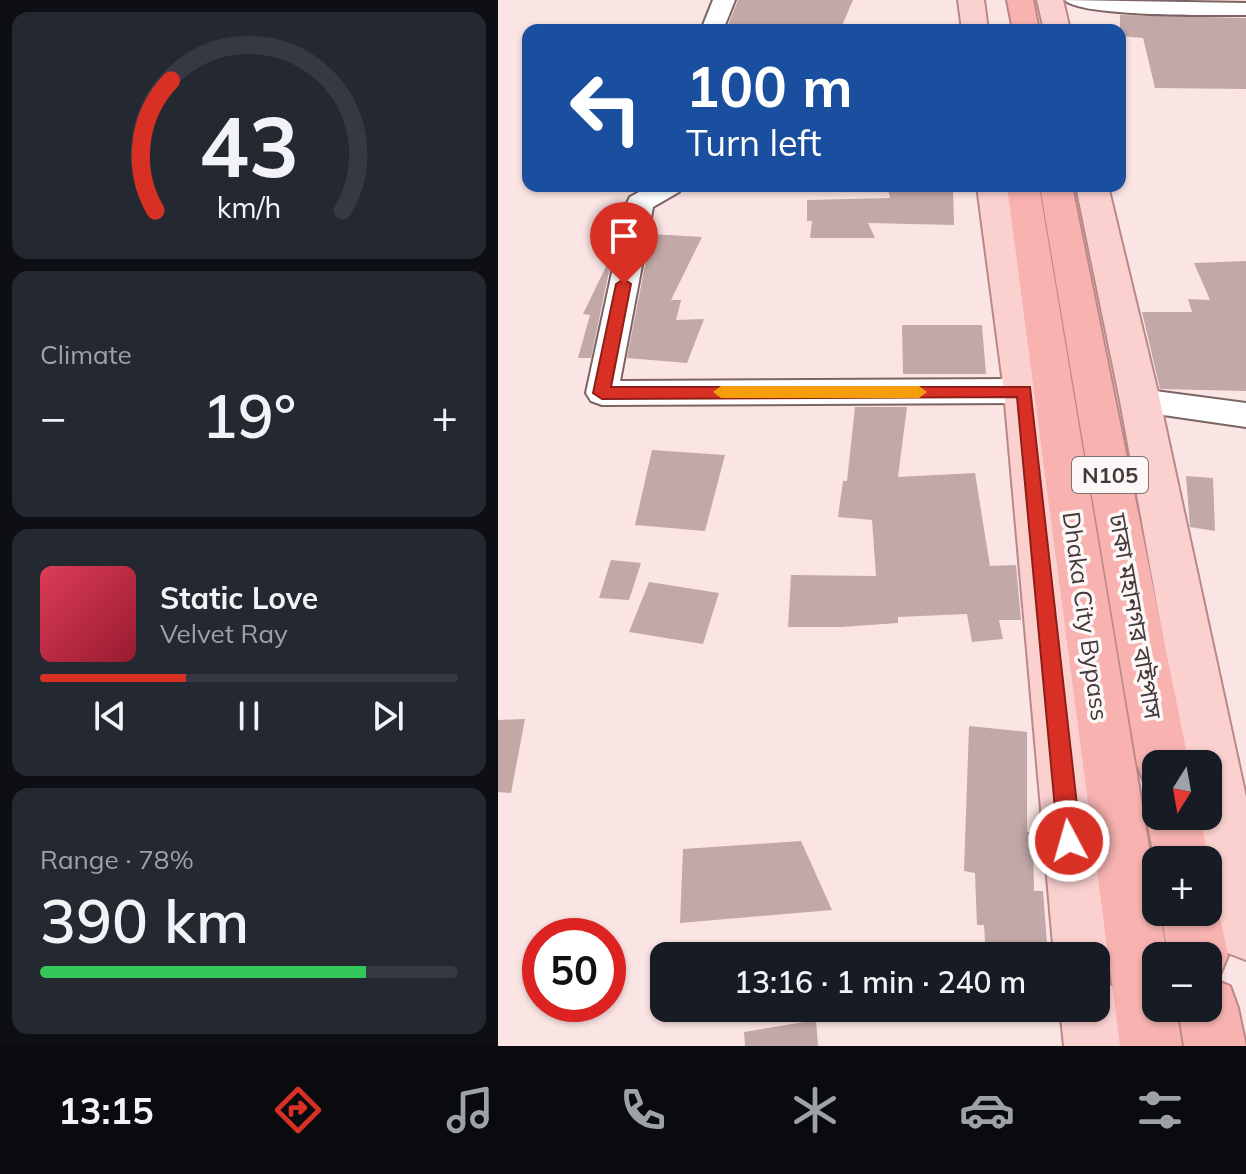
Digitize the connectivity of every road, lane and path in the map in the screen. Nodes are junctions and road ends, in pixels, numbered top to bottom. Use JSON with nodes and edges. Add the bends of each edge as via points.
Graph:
{"nodes":[{"id":1,"x":724,"y":0,"type":"edge"},
{"id":2,"x":971,"y":0,"type":"edge"},
{"id":3,"x":995,"y":0,"type":"edge"},
{"id":4,"x":1020,"y":0,"type":"edge"},
{"id":5,"x":1050,"y":0,"type":"edge"},
{"id":6,"x":1076,"y":0,"type":"edge"},
{"id":7,"x":1246,"y":9,"type":"edge"},
{"id":8,"x":714,"y":24,"type":"edge"},
{"id":9,"x":974,"y":24,"type":"edge"},
{"id":10,"x":998,"y":24,"type":"edge"},
{"id":11,"x":1025,"y":24,"type":"edge"},
{"id":12,"x":1056,"y":24,"type":"edge"},
{"id":13,"x":659,"y":192,"type":"edge"},
{"id":14,"x":994,"y":192,"type":"edge"},
{"id":15,"x":1024,"y":192,"type":"edge"},
{"id":16,"x":1057,"y":192,"type":"edge"},
{"id":17,"x":1093,"y":192,"type":"edge"},
{"id":18,"x":1024,"y":391,"type":"junction"},
{"id":19,"x":1140,"y":401,"type":"junction"},
{"id":20,"x":1246,"y":415,"type":"edge"},
{"id":21,"x":1160,"y":750,"type":"edge"},
{"id":22,"x":1246,"y":931,"type":"edge"},
{"id":23,"x":1082,"y":942,"type":"edge"},
{"id":24,"x":1092,"y":1022,"type":"edge"},
{"id":25,"x":1211,"y":1022,"type":"edge"},
{"id":26,"x":1095,"y":1046,"type":"edge"},
{"id":27,"x":1151,"y":1046,"type":"edge"},
{"id":28,"x":1215,"y":1046,"type":"edge"}],
"edges":[{"from":1,"to":8,"type":"street"},
{"from":2,"to":9,"type":"main road"},
{"from":3,"to":10,"type":"highway"},
{"from":4,"to":11,"type":"highway"},
{"from":5,"to":12,"type":"main road"},
{"from":6,"to":7,"type":"street"},
{"from":13,"to":18,"type":"street","via":[[640,203],[602,393]]},
{"from":14,"to":18,"type":"main road"},
{"from":15,"to":27,"type":"highway","name":"Dhaka City Bypass","number":"N105"},
{"from":16,"to":21,"type":"highway","name":"ঢাকা মহানগর বাইপাস","number":"N105"},
{"from":17,"to":19,"type":"main road"},
{"from":18,"to":23,"type":"main road"},
{"from":19,"to":20,"type":"street"},
{"from":19,"to":22,"type":"main road"},
{"from":24,"to":26,"type":"main road"},
{"from":25,"to":28,"type":"highway"}]}
